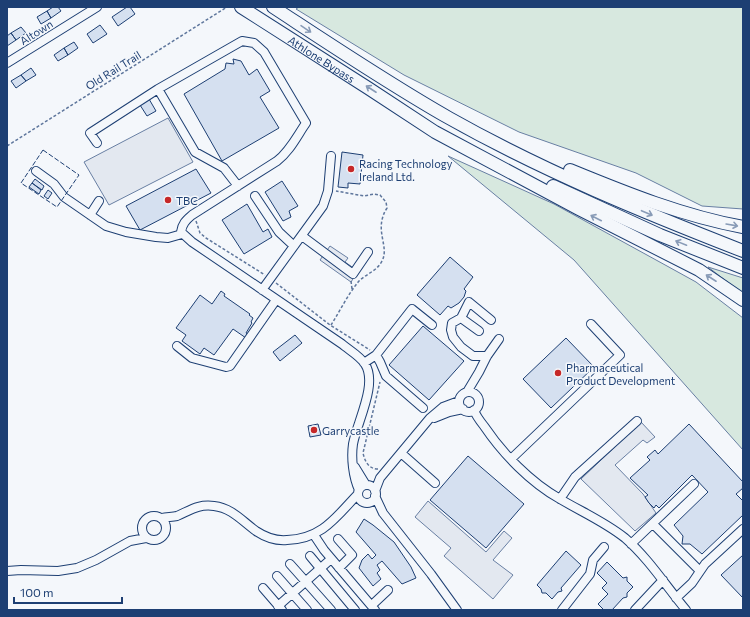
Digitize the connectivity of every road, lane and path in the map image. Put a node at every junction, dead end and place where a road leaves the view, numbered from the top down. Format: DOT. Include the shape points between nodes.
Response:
graph roads {
  1 [pos="97,7"];
  2 [pos="227,7"];
  3 [pos="241,7"];
  4 [pos="273,7"];
  5 [pos="7,63"];
  6 [pos="158,90"];
  7 [pos="411,96"];
  8 [pos="403,110"];
  9 [pos="97,143"];
  10 [pos="7,146"];
  11 [pos="331,156"];
  12 [pos="36,170"];
  13 [pos="238,186"];
  14 [pos="255,196"];
  15 [pos="99,201"];
  16 [pos="195,213"];
  17 [pos="90,215"];
  18 [pos="743,227"];
  19 [pos="182,234"];
  20 [pos="302,236"];
  21 [pos="294,246"];
  22 [pos="743,251"];
  23 [pos="368,252"];
  24 [pos="743,268"];
  25 [pos="270,279"];
  26 [pos="262,290"];
  27 [pos="276,300"];
  28 [pos="743,300"];
  29 [pos="461,318"];
  30 [pos="491,320"];
  31 [pos="591,324"];
  32 [pos="432,325"];
  33 [pos="479,331"];
  34 [pos="500,339"];
  35 [pos="177,346"];
  36 [pos="376,356"];
  37 [pos="488,356"];
  38 [pos="364,363"];
  39 [pos="480,372"];
  40 [pos="380,379"];
  41 [pos="467,392"];
  42 [pos="476,395"];
  43 [pos="459,401"];
  44 [pos="423,408"];
  45 [pos="462,409"];
  46 [pos="474,410"];
  47 [pos="637,421"];
  48 [pos="427,422"];
  49 [pos="401,453"];
  50 [pos="511,459"];
  51 [pos="380,473"];
  52 [pos="435,483"];
  53 [pos="694,484"];
  54 [pos="363,488"];
  55 [pos="375,493"];
  56 [pos="560,499"];
  57 [pos="365,502"];
  58 [pos="344,511"];
  59 [pos="383,513"];
  60 [pos="176,516"];
  61 [pos="162,518"];
  62 [pos="653,524"];
  63 [pos="167,528"];
  64 [pos="142,529"];
  65 [pos="743,529"];
  66 [pos="314,535"];
  67 [pos="146,538"];
  68 [pos="338,539"];
  69 [pos="130,542"];
  70 [pos="631,544"];
  71 [pos="604,547"];
  72 [pos="310,556"];
  73 [pos="332,559"];
  74 [pos="290,564"];
  75 [pos="339,568"];
  76 [pos="320,569"];
  77 [pos="700,571"];
  78 [pos="7,572"];
  79 [pos="277,576"];
  80 [pos="663,580"];
  81 [pos="305,582"];
  82 [pos="263,588"];
  83 [pos="388,590"];
  84 [pos="292,594"];
  85 [pos="676,598"];
  86 [pos="280,608"];
  87 [pos="373,608"];
  88 [pos="307,610"];
  89 [pos="331,610"];
  90 [pos="355,610"];
  91 [pos="457,610"];
  92 [pos="562,610"];
  93 [pos="635,610"];
  94 [pos="686,610"];
  1 -- 5 [label="street, Altown"];
  2 -- 10 [label="path, Old Rail Trail"];
  8 -- 3 [label="highway, Athlone Bypass, one-way"];
  4 -- 7 [label="highway, Athlone Bypass, one-way"];
  6 -- 9 [label="street" via="90,133"];
  6 -- 13 [label="street" via="194,152 224,168"];
  6 -- 13 [label="street" via="242,41 254,43 264,52 306,123 281,158"];
  7 -- 18 [label="highway, one-way" via="548,161 612,188 667,207"];
  7 -- 22 [label="highway, one-way" via="494,142 598,192"];
  24 -- 8 [label="highway, one-way" via="584,201"];
  28 -- 8 [label="highway, one-way" via="699,270 466,150"];
  11 -- 20 [label="street" via="326,200"];
  12 -- 17 [label="street" via="54,184 64,197"];
  13 -- 16 [label="street"];
  14 -- 21 [label="street" via="279,232"];
  15 -- 17 [label="street"];
  16 -- 19 [label="street" via="185,221"];
  16 -- 25 [label="path" via="200,233"];
  17 -- 19 [label="street" via="106,226 126,232 168,238"];
  19 -- 26 [label="street"];
  20 -- 21 [label="street"];
  20 -- 23 [label="street" via="353,274"];
  21 -- 25 [label="street"];
  25 -- 26 [label="street"];
  25 -- 36 [label="path"];
  26 -- 27 [label="street"];
  27 -- 35 [label="street" via="230,366 192,358"];
  27 -- 38 [label="street" via="350,350"];
  29 -- 30 [label="street" via="469,302"];
  29 -- 33 [label="street"];
  29 -- 37 [label="street" via="452,324 453,337 473,356"];
  31 -- 50 [label="street" via="620,355"];
  32 -- 36 [label="street" via="412,309"];
  34 -- 37 [label="street"];
  36 -- 38 [label="street"];
  36 -- 44 [label="street" via="386,376"];
  37 -- 39 [label="street"];
  38 -- 54 [label="street" via="370,386 353,445 354,466"];
  39 -- 41 [label="street"];
  39 -- 42 [label="street"];
  40 -- 51 [label="path" via="363,453 369,466"];
  41 -- 42 [label="street"];
  41 -- 43 [label="street"];
  42 -- 46 [label="street" via="479,401"];
  43 -- 45 [label="street"];
  43 -- 48 [label="street" via="437,411"];
  45 -- 46 [label="street" via="468,412"];
  45 -- 48 [label="street"];
  46 -- 50 [label="street" via="494,440"];
  47 -- 56 [label="street" via="575,477"];
  48 -- 49 [label="street"];
  49 -- 51 [label="street"];
  49 -- 52 [label="street"];
  50 -- 56 [label="street"];
  51 -- 54 [label="street"];
  51 -- 55 [label="street"];
  53 -- 62 [label="street"];
  54 -- 55 [label="street" via="372,487"];
  54 -- 57 [label="street" via="359,498"];
  54 -- 58 [label="street"];
  55 -- 57 [label="street" via="373,500"];
  55 -- 59 [label="street"];
  56 -- 70 [label="street" via="598,519"];
  57 -- 58 [label="street"];
  57 -- 59 [label="street"];
  58 -- 66 [label="street"];
  59 -- 91 [label="street"];
  60 -- 61 [label="street"];
  60 -- 63 [label="street"];
  60 -- 66 [label="street" via="199,506 214,506 234,513 256,531 272,539 294,540"];
  61 -- 63 [label="street"];
  61 -- 64 [label="street" via="149,517"];
  62 -- 70 [label="street"];
  62 -- 77 [label="street"];
  63 -- 67 [label="street" via="160,540"];
  64 -- 67 [label="street"];
  64 -- 69 [label="street"];
  65 -- 77 [label="street"];
  66 -- 73 [label="street"];
  67 -- 69 [label="street"];
  68 -- 75 [label="street" via="352,555"];
  69 -- 78 [label="street" via="77,568"];
  70 -- 80 [label="street"];
  71 -- 92 [label="street" via="593,560 590,574"];
  72 -- 76 [label="street"];
  73 -- 75 [label="street"];
  73 -- 76 [label="street"];
  74 -- 81 [label="street"];
  75 -- 87 [label="street"];
  76 -- 81 [label="street"];
  76 -- 90 [label="street"];
  77 -- 85 [label="street"];
  79 -- 84 [label="street"];
  80 -- 85 [label="street"];
  80 -- 93 [label="street"];
  81 -- 84 [label="street"];
  81 -- 89 [label="street"];
  82 -- 86 [label="street"];
  83 -- 87 [label="street"];
  84 -- 86 [label="street"];
  84 -- 88 [label="street"];
  85 -- 94 [label="street"];
}
